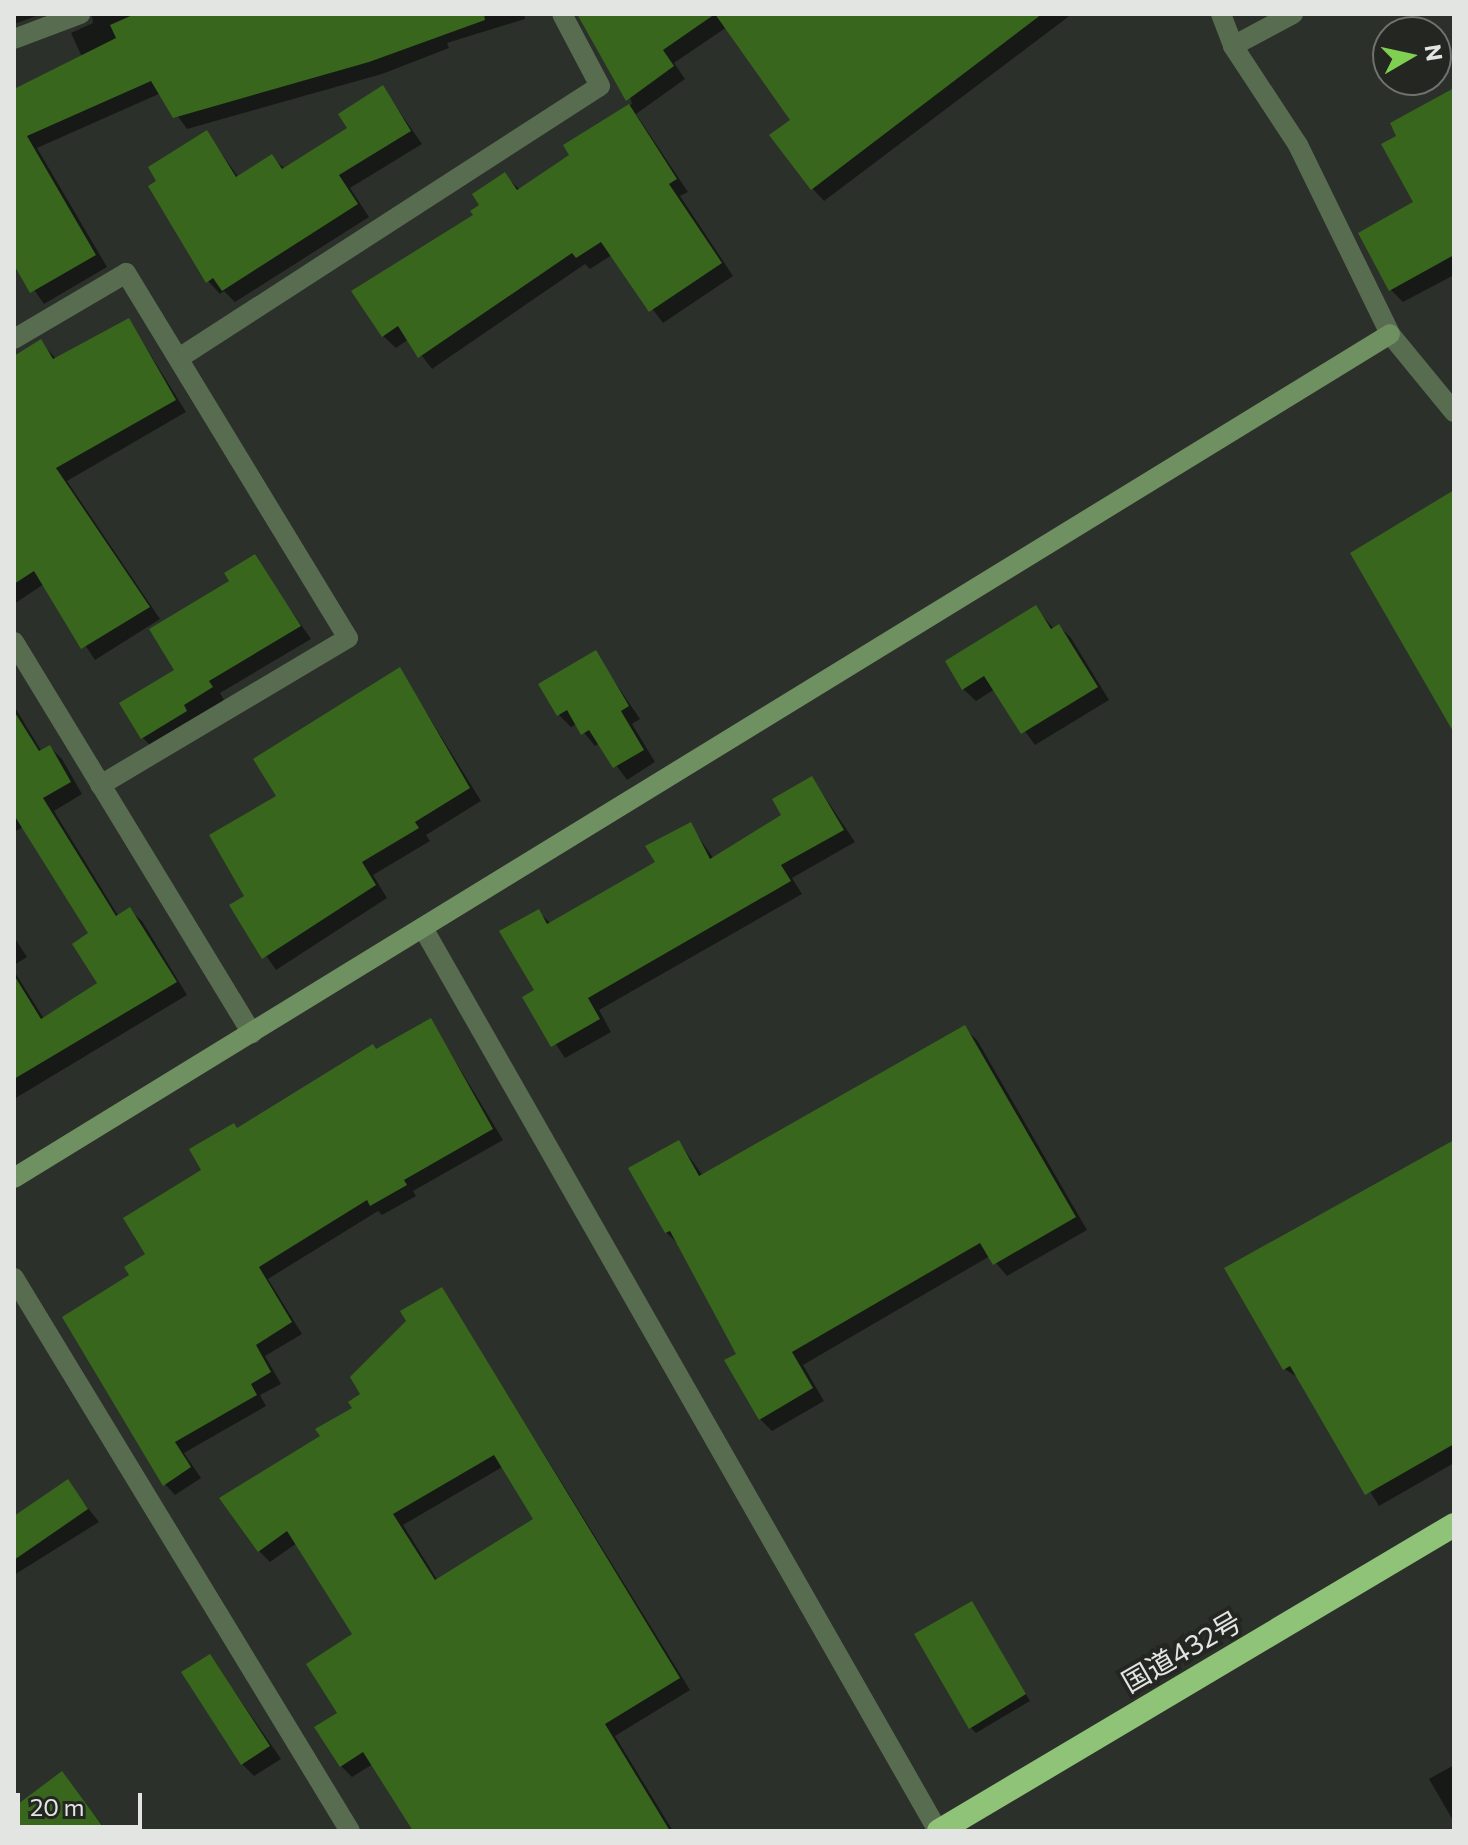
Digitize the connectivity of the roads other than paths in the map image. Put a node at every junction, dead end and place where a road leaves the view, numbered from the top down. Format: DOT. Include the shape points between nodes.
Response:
graph roads {
  1 [pos="80,14"];
  2 [pos="562,14"];
  3 [pos="1221,14"];
  4 [pos="1293,14"];
  5 [pos="14,39"];
  6 [pos="1233,46"];
  7 [pos="1390,334"];
  8 [pos="14,339"];
  9 [pos="179,358"];
  10 [pos="1454,412"];
  11 [pos="14,642"];
  12 [pos="100,785"];
  13 [pos="423,928"];
  14 [pos="252,1033"];
  15 [pos="14,1178"];
  16 [pos="14,1278"];
  17 [pos="1454,1525"];
  18 [pos="350,1831"];
  19 [pos="938,1831"];
  1 -- 5 [label="street"];
  2 -- 9 [label="street" via="600,86"];
  3 -- 6 [label="street"];
  4 -- 6 [label="street"];
  6 -- 7 [label="street" via="1298,145"];
  7 -- 10 [label="street"];
  7 -- 13 [label="street"];
  8 -- 9 [label="street" via="126,273"];
  9 -- 12 [label="street" via="348,638"];
  11 -- 12 [label="street"];
  12 -- 14 [label="street"];
  13 -- 14 [label="street"];
  13 -- 19 [label="street"];
  14 -- 15 [label="street"];
  16 -- 18 [label="street"];
  17 -- 19 [label="highway, 国道432号"];
}
